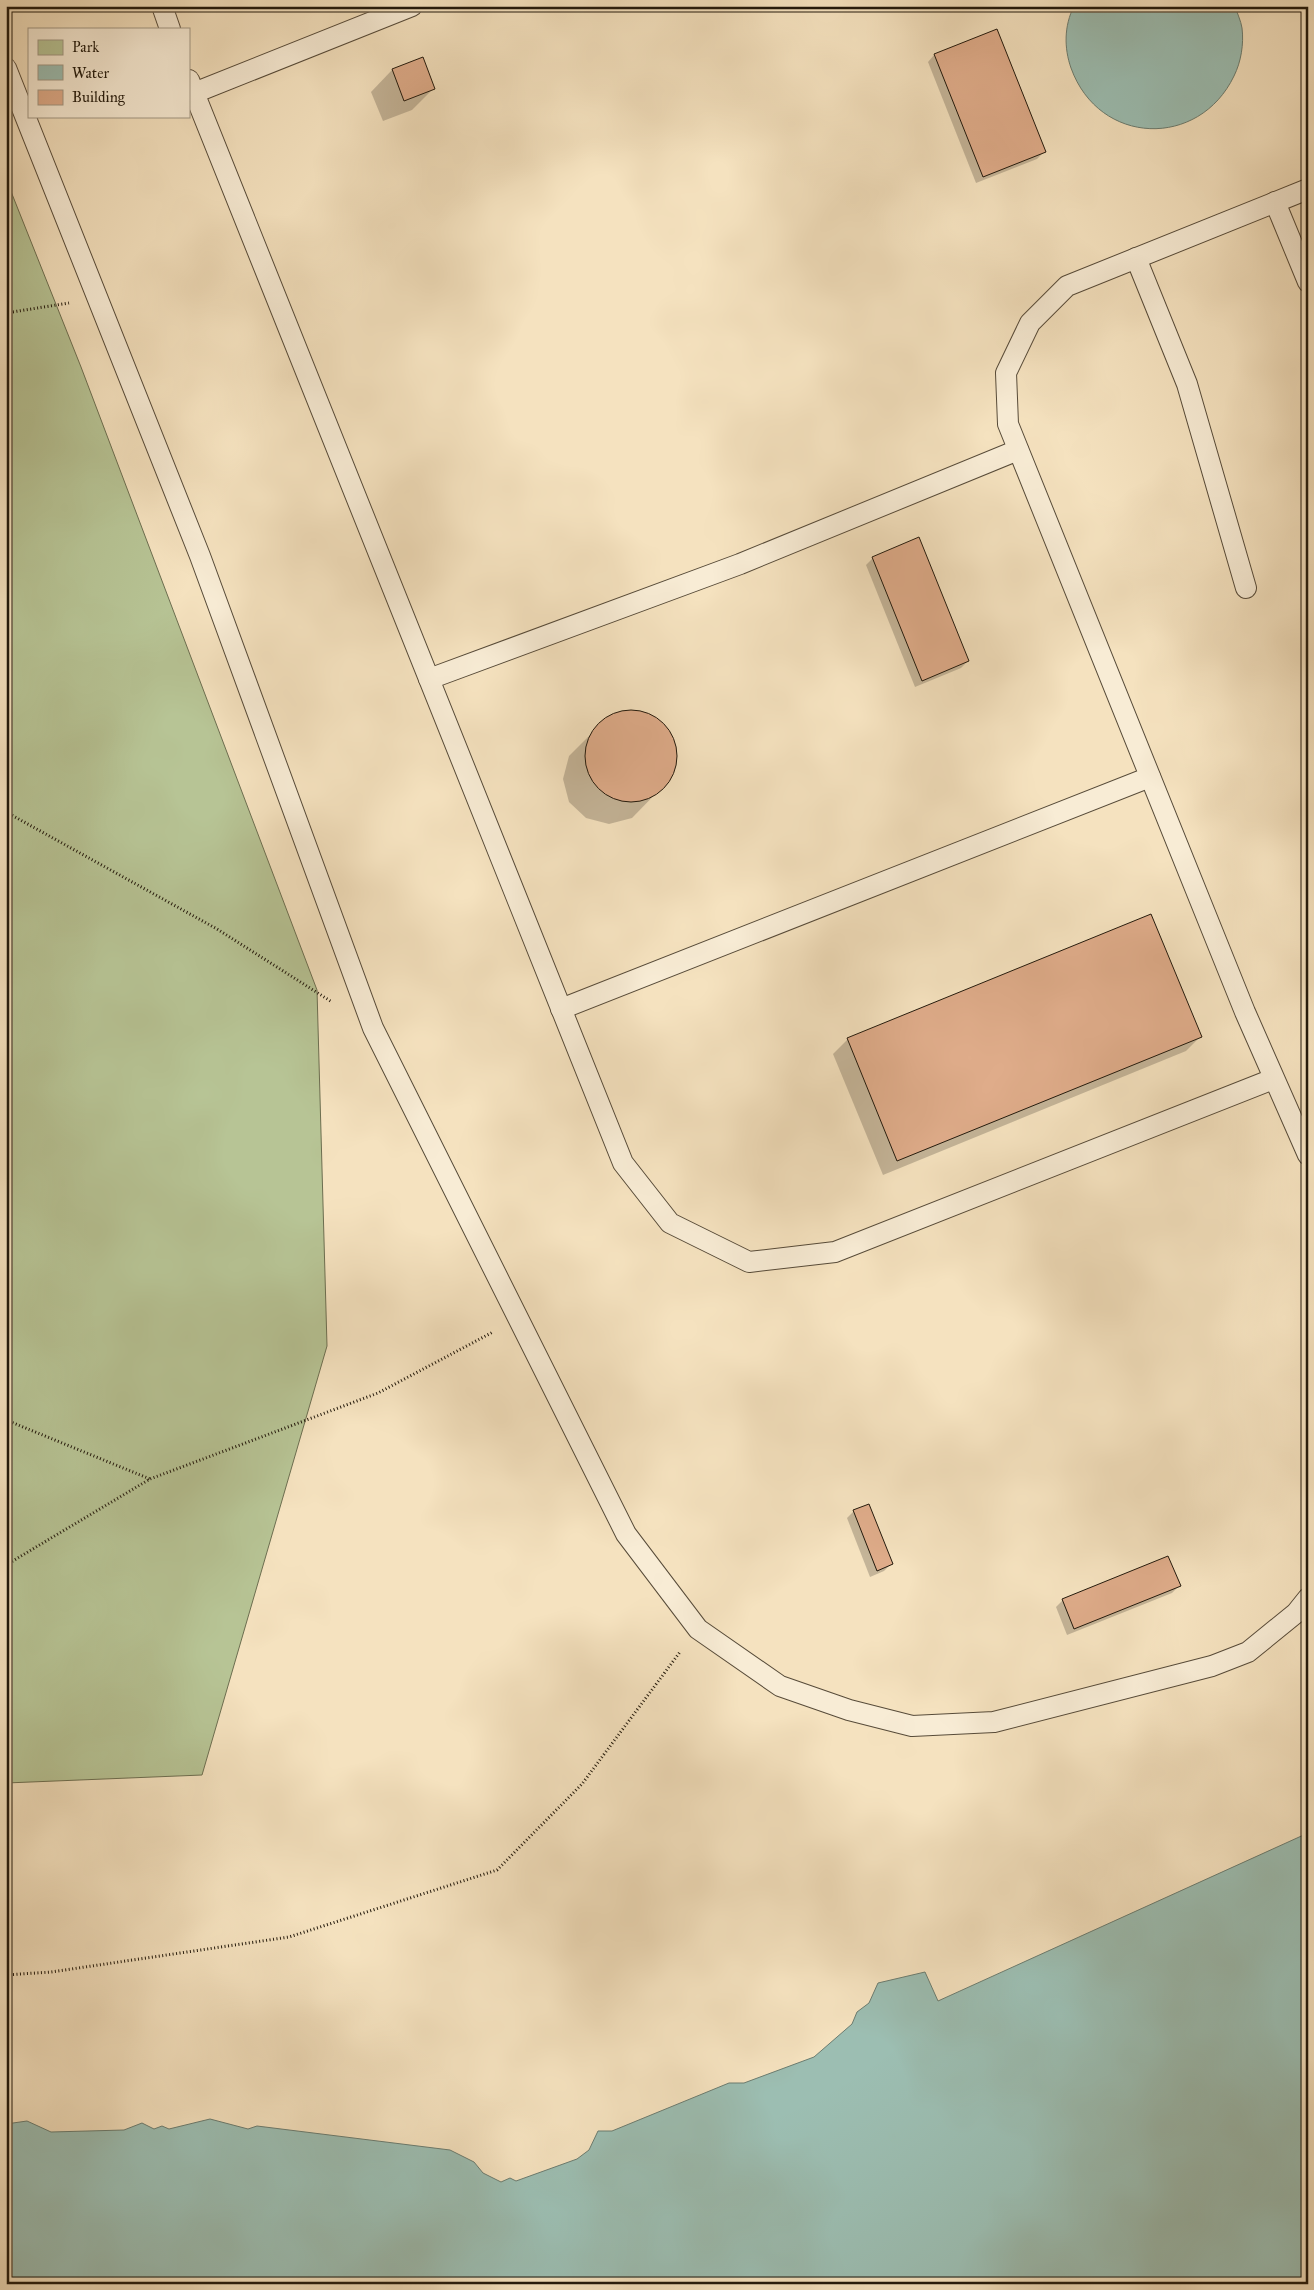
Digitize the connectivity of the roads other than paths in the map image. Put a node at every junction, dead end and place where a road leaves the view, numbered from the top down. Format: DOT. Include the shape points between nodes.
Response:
graph roads {
  1 [pos="162,6"];
  2 [pos="412,6"];
  3 [pos="170,28"];
  4 [pos="6,68"];
  5 [pos="191,87"];
  6 [pos="1308,189"];
  7 [pos="1275,202"];
  8 [pos="1136,258"];
  9 [pos="1308,282"];
  10 [pos="1018,450"];
  11 [pos="1246,588"];
  12 [pos="428,679"];
  13 [pos="1150,777"];
  14 [pos="561,1009"];
  15 [pos="1273,1079"];
  16 [pos="1308,1155"];
  17 [pos="1308,1598"];
  1 -- 3 [label="lane"];
  2 -- 5 [label="lane"];
  4 -- 17 [label="lane" via="200,556 372,1028 626,1534 698,1629 780,1686 849,1710 912,1726 994,1722 1212,1666 1248,1652 1296,1613"];
  5 -- 12 [label="lane"];
  6 -- 7 [label="lane"];
  7 -- 8 [label="lane"];
  7 -- 9 [label="lane"];
  8 -- 10 [label="lane" via="1067,286 1030,323 1006,374 1008,424"];
  8 -- 11 [label="lane" via="1188,384"];
  10 -- 12 [label="lane" via="740,564"];
  10 -- 13 [label="lane"];
  12 -- 14 [label="lane"];
  13 -- 14 [label="lane"];
  13 -- 15 [label="lane"];
  14 -- 15 [label="lane" via="623,1163 670,1223 749,1262 835,1252"];
  15 -- 16 [label="lane"];
}
